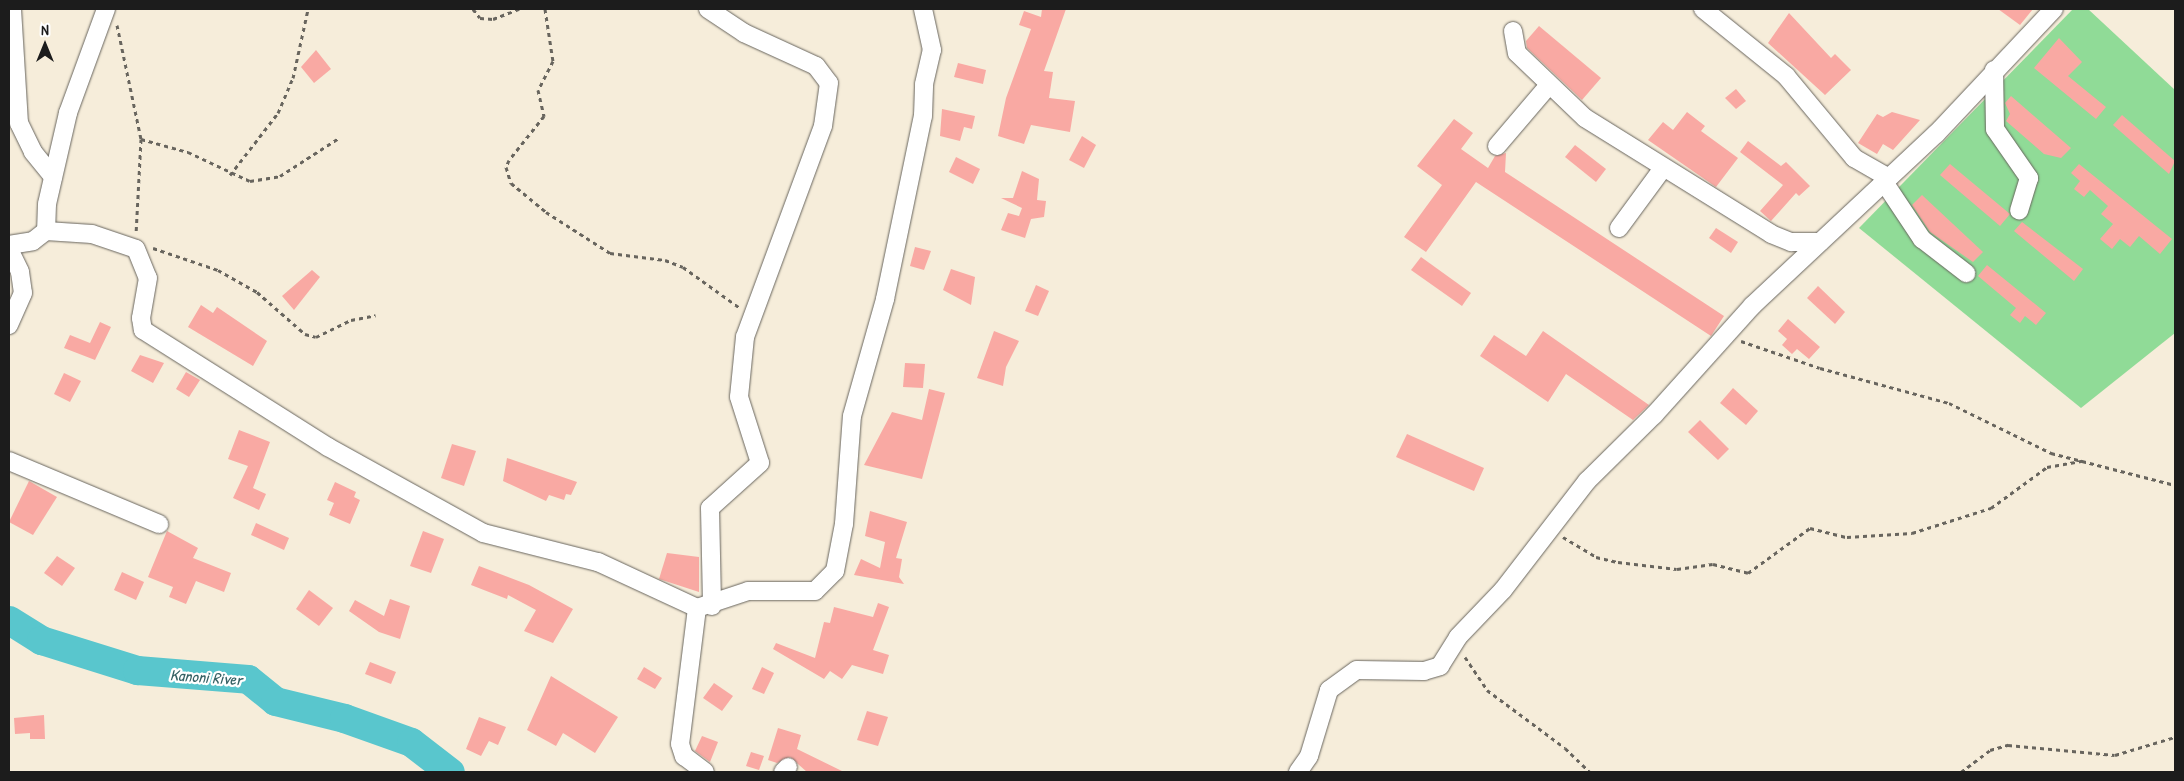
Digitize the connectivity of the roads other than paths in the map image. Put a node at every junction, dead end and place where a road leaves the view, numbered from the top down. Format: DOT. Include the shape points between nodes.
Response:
graph roads {
  1 [pos="12,9"];
  2 [pos="708,9"];
  3 [pos="923,9"];
  4 [pos="1703,9"];
  5 [pos="2054,9"];
  6 [pos="110,12"];
  7 [pos="1513,32"];
  8 [pos="1994,70"];
  9 [pos="1549,85"];
  10 [pos="1497,146"];
  11 [pos="1663,168"];
  12 [pos="53,177"];
  13 [pos="1886,180"];
  14 [pos="2019,210"];
  15 [pos="1619,228"];
  16 [pos="46,231"];
  17 [pos="1820,242"];
  18 [pos="9,244"];
  19 [pos="9,249"];
  20 [pos="1966,273"];
  21 [pos="9,325"];
  22 [pos="9,461"];
  23 [pos="159,524"];
  24 [pos="704,607"];
  25 [pos="704,772"];
  26 [pos="1298,772"];
  1 -- 12 [label="street" via="19,123 33,152"];
  2 -- 24 [label="street" via="744,33 816,66 829,82 823,126 741,359 740,397 760,463 710,508"];
  3 -- 24 [label="street" via="932,50 924,84 923,116 885,299 852,416 844,524 835,571 814,591 748,591"];
  4 -- 13 [label="street" via="1786,76 1854,158"];
  5 -- 8 [label="street"];
  6 -- 12 [label="street" via="79,73"];
  7 -- 9 [label="street" via="1517,53"];
  8 -- 13 [label="street"];
  8 -- 14 [label="street" via="1995,129 2029,178"];
  9 -- 10 [label="street"];
  9 -- 11 [label="street" via="1585,118"];
  11 -- 15 [label="street"];
  11 -- 17 [label="street" via="1771,234 1791,242"];
  12 -- 16 [label="street"];
  13 -- 17 [label="street"];
  13 -- 20 [label="street" via="1922,239"];
  16 -- 18 [label="street" via="33,241"];
  16 -- 24 [label="street" via="92,234 136,246 148,278 140,318 143,330 252,403 458,522 484,533 598,562"];
  17 -- 26 [label="street" via="1724,335 1654,415 1587,481 1479,618 1458,637 1445,660 1434,669 1357,670 1339,680 1326,698 1309,756"];
  19 -- 21 [label="street" via="20,272 23,293"];
  22 -- 23 [label="street"];
  24 -- 25 [label="street" via="680,744 684,756"];
}
